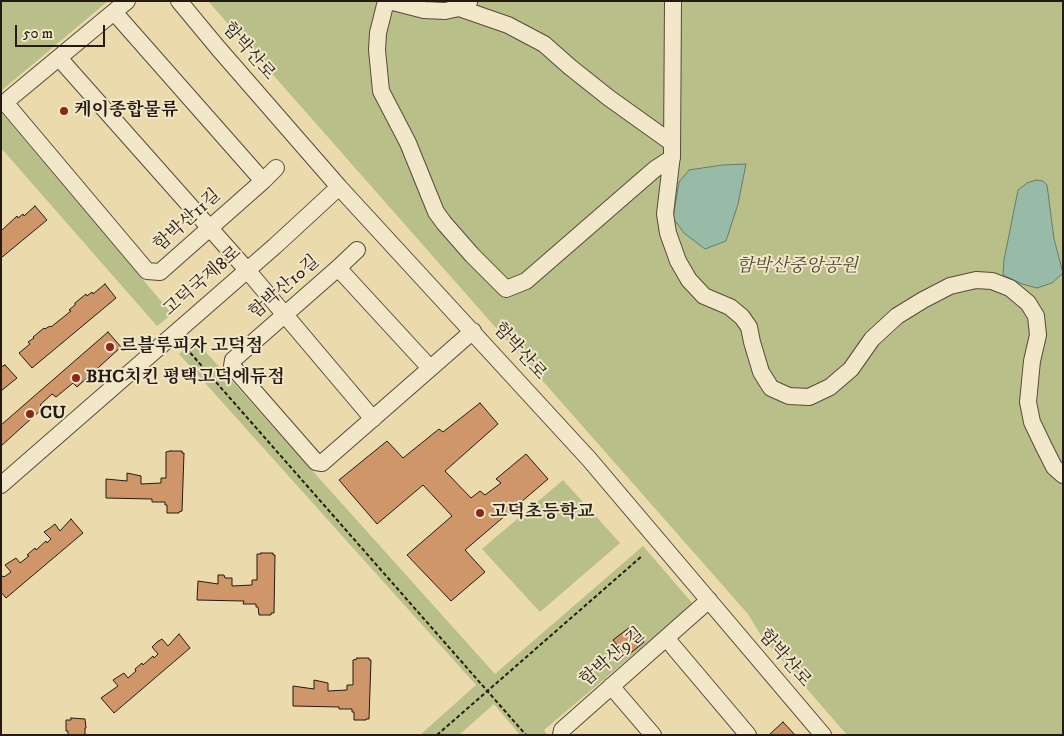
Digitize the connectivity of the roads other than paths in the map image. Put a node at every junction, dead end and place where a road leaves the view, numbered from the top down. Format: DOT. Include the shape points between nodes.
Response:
graph roads {
  1 [pos="127,1"];
  2 [pos="179,1"];
  3 [pos="387,1"];
  4 [pos="673,1"];
  5 [pos="465,5"];
  6 [pos="114,12"];
  7 [pos="59,58"];
  8 [pos="672,150"];
  9 [pos="276,168"];
  10 [pos="263,181"];
  11 [pos="339,187"];
  12 [pos="209,228"];
  13 [pos="357,250"];
  14 [pos="338,268"];
  15 [pos="247,270"];
  16 [pos="285,314"];
  17 [pos="473,331"];
  18 [pos="430,368"];
  19 [pos="373,419"];
  20 [pos="1063,475"];
  21 [pos="1,485"];
  22 [pos="709,600"];
  23 [pos="666,638"];
  24 [pos="611,686"];
  25 [pos="561,735"];
  26 [pos="653,735"];
  27 [pos="748,735"];
  28 [pos="823,735"];
  1 -- 6 [label="street, 함박산11길"];
  2 -- 11 [label="street, 함박산로"];
  3 -- 5 [label="street" via="424,10 444,11"];
  3 -- 8 [label="street" via="377,50 381,91 386,104 408,143 436,212 506,289 526,281 655,169"];
  4 -- 8 [label="street"];
  5 -- 8 [label="street" via="544,44"];
  6 -- 7 [label="street, 함박산11길"];
  6 -- 10 [label="street"];
  7 -- 12 [label="street"];
  7 -- 12 [label="street, 함박산11길" via="9,99 8,106 146,271 160,272"];
  8 -- 20 [label="street" via="665,214 678,261 704,296 730,307 742,317 749,327 761,372 771,388 789,396 809,397 830,387 851,369 872,339 897,316 950,286 976,280 992,281 1010,288 1028,303 1036,316 1038,335 1028,402 1042,445 1054,467"];
  9 -- 10 [label="street, 함박산11길"];
  10 -- 12 [label="street, 함박산11길"];
  11 -- 15 [label="street, 고덕국제8로"];
  11 -- 17 [label="street, 함박산로"];
  12 -- 15 [label="street"];
  13 -- 14 [label="street"];
  14 -- 16 [label="street, 함박산10길"];
  14 -- 18 [label="street, 함박산10길"];
  15 -- 16 [label="street"];
  15 -- 21 [label="street, 고덕국제8로"];
  16 -- 19 [label="street"];
  16 -- 19 [label="street, 함박산10길" via="233,360 232,366 316,462 322,463"];
  17 -- 18 [label="street, 함박산10길"];
  17 -- 22 [label="street, 함박산로" via="589,458"];
  18 -- 19 [label="street, 함박산10길"];
  22 -- 23 [label="street"];
  22 -- 28 [label="street, 함박산로"];
  23 -- 24 [label="street, 함박산9길"];
  23 -- 27 [label="street, 함박산9길"];
  24 -- 25 [label="street, 함박산9길" via="562,730"];
  24 -- 26 [label="street"];
}
